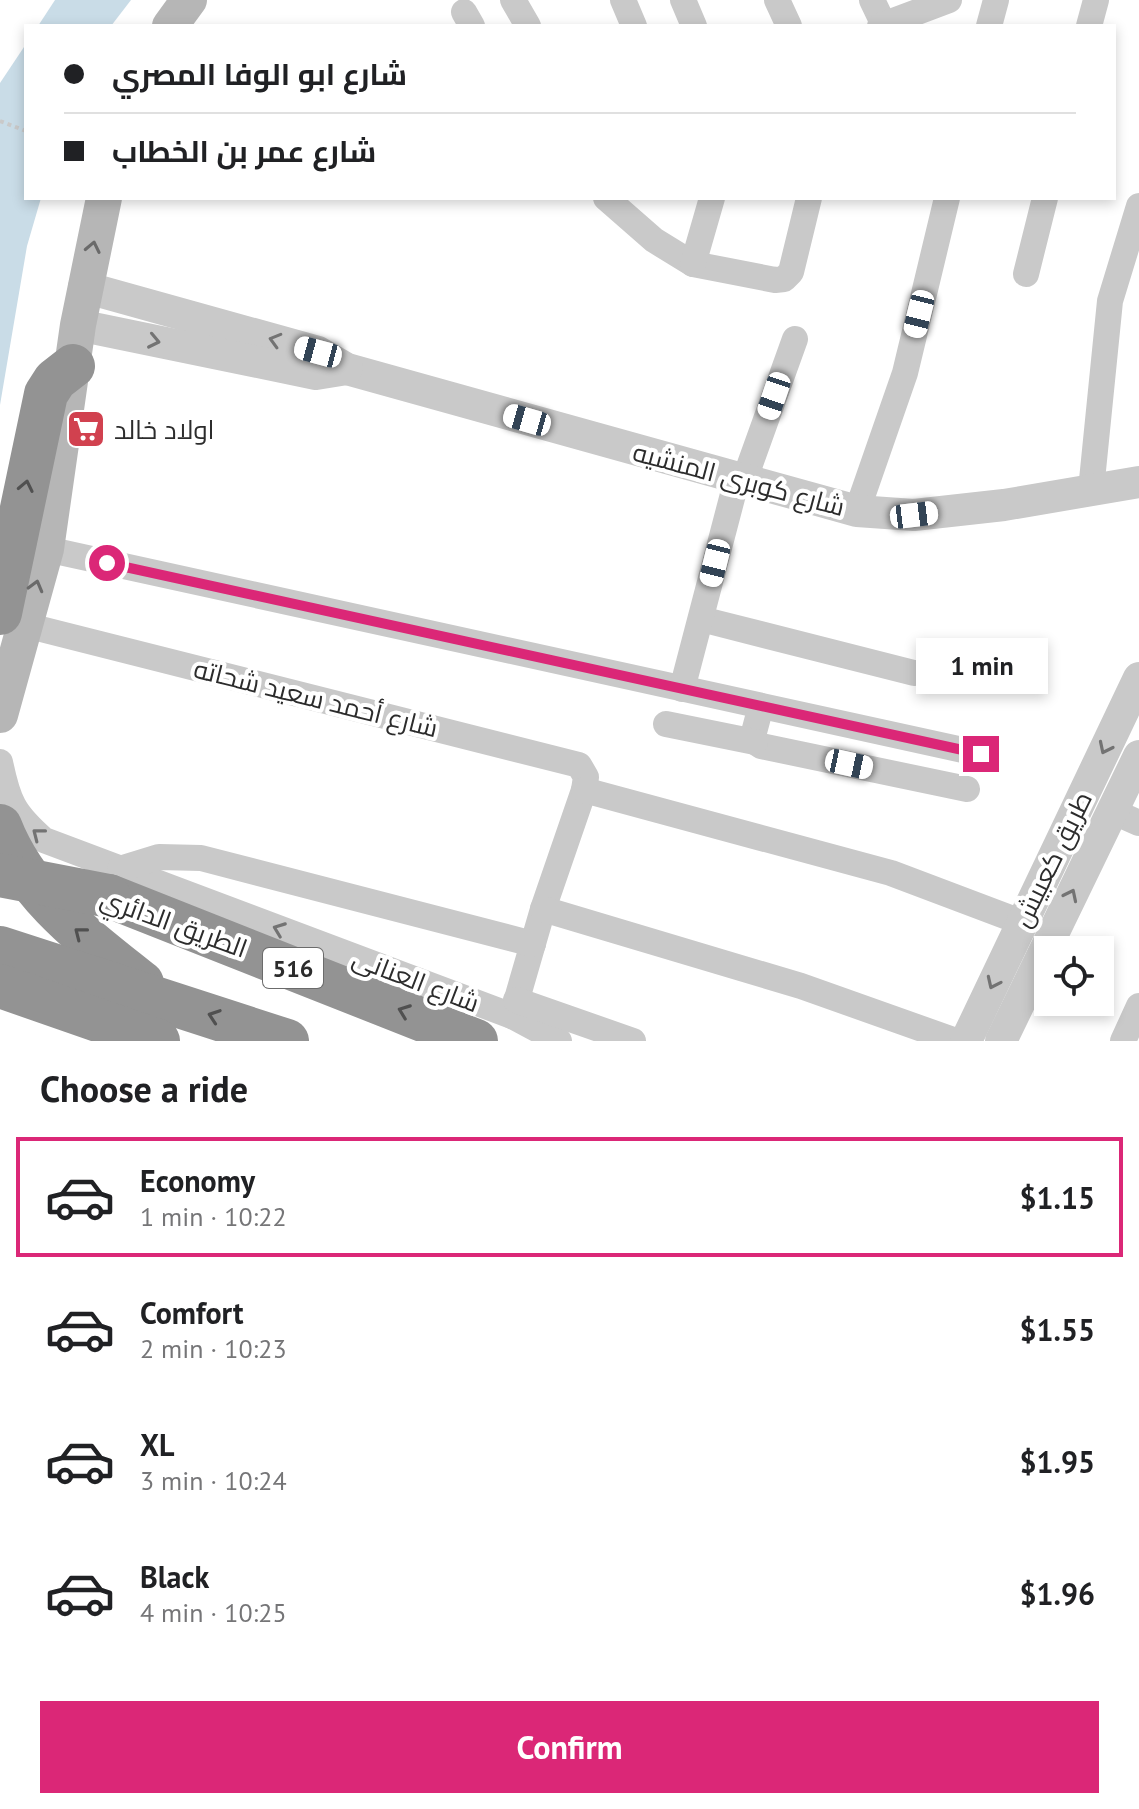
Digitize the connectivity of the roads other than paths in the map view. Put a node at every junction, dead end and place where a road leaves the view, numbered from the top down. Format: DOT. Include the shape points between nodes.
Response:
graph roads {
  1 [pos="189,0"];
  2 [pos="513,0"];
  3 [pos="623,0"];
  4 [pos="683,0"];
  5 [pos="777,0"];
  6 [pos="872,0"];
  7 [pos="949,0"];
  8 [pos="996,0"];
  9 [pos="1096,0"];
  10 [pos="171,24"];
  11 [pos="527,24"];
  12 [pos="633,24"];
  13 [pos="693,24"];
  14 [pos="788,24"];
  15 [pos="882,24"];
  16 [pos="885,24"];
  17 [pos="990,24"];
  18 [pos="1090,24"];
  19 [pos="104,200"];
  20 [pos="711,200"];
  21 [pos="809,200"];
  22 [pos="947,200"];
  23 [pos="1044,200"];
  24 [pos="1139,206"];
  25 [pos="630,207"];
  26 [pos="693,264"];
  27 [pos="1026,274"];
  28 [pos="84,287"];
  29 [pos="795,339"];
  30 [pos="76,346"];
  31 [pos="347,369"];
  32 [pos="740,480"];
  33 [pos="1139,482"];
  34 [pos="1091,490"];
  35 [pos="857,511"];
  36 [pos="28,556"];
  37 [pos="13,619"];
  38 [pos="701,619"];
  39 [pos="914,673"];
  40 [pos="1139,678"];
  41 [pos="682,689"];
  42 [pos="761,706"];
  43 [pos="0,715"];
  44 [pos="666,724"];
  45 [pos="755,742"];
  46 [pos="981,754"];
  47 [pos="1139,756"];
  48 [pos="0,762"];
  49 [pos="967,789"];
  50 [pos="584,790"];
  51 [pos="1125,817"];
  52 [pos="0,826"];
  53 [pos="120,869"];
  54 [pos="0,875"];
  55 [pos="543,909"];
  56 [pos="1021,922"];
  57 [pos="533,944"];
  58 [pos="0,948"];
  59 [pos="0,986"];
  60 [pos="1139,1006"];
  61 [pos="514,1008"];
  62 [pos="0,1020"];
  63 [pos="160,1020"];
  64 [pos="125,1041"];
  65 [pos="287,1041"];
  66 [pos="476,1041"];
  67 [pos="559,1041"];
  68 [pos="633,1041"];
  69 [pos="956,1041"];
  70 [pos="966,1041"];
  71 [pos="1001,1041"];
  72 [pos="1123,1041"];
  1 -- 10 [label="main road"];
  2 -- 11 [label="street"];
  3 -- 12 [label="street"];
  4 -- 13 [label="street"];
  5 -- 14 [label="street"];
  6 -- 15 [label="street"];
  7 -- 16 [label="street"];
  8 -- 17 [label="street"];
  9 -- 18 [label="street"];
  28 -- 19 [label="main road, one-way"];
  20 -- 26 [label="street"];
  21 -- 26 [label="street" via="791,272 784,279"];
  22 -- 35 [label="street" via="905,373"];
  23 -- 27 [label="street"];
  24 -- 34 [label="street" via="1110,301"];
  25 -- 26 [label="street" via="654,240"];
  28 -- 30 [label="main road"];
  31 -- 28 [label="street, شارع كوبرى المنشيه, one-way" via="318,352"];
  29 -- 32 [label="street"];
  30 -- 31 [label="street, شارع كوبرى المنشيه, one-way" via="316,374"];
  36 -- 30 [label="highway, one-way" via="46,394"];
  31 -- 32 [label="street, شارع كوبرى المنشيه"];
  32 -- 35 [label="street, شارع كوبرى المنشيه"];
  32 -- 38 [label="street"];
  33 -- 34 [label="street, شارع كوبرى المنشيه"];
  34 -- 35 [label="street, شارع كوبرى المنشيه" via="914,515"];
  37 -- 36 [label="highway, one-way"];
  36 -- 41 [label="street"];
  37 -- 43 [label="main road"];
  37 -- 50 [label="street, شارع أحمد سعيد شحاته" via="565,760 579,765 586,777"];
  38 -- 39 [label="street"];
  38 -- 41 [label="street"];
  40 -- 56 [label="street, طريق كعبيش, one-way"];
  41 -- 42 [label="street"];
  42 -- 45 [label="street"];
  42 -- 46 [label="street"];
  44 -- 45 [label="street"];
  45 -- 49 [label="street"];
  47 -- 51 [label="street, طريق كعبيش"];
  53 -- 48 [label="street, شارع العنانى, one-way" via="44,840 22,821 6,795"];
  50 -- 55 [label="street"];
  50 -- 56 [label="street" via="891,873"];
  71 -- 51 [label="street, طريق كعبيش, one-way"];
  63 -- 52 [label="highway, one-way" via="33,886"];
  53 -- 57 [label="street" via="159,857 201,858"];
  61 -- 53 [label="street, شارع العنانى, one-way"];
  66 -- 54 [label="highway, الطريق الدائري / 516, one-way, bridge" via="109,896"];
  55 -- 57 [label="street"];
  55 -- 69 [label="street" via="801,986"];
  56 -- 70 [label="street, طريق كعبيش, one-way"];
  57 -- 61 [label="street"];
  58 -- 63 [label="highway"];
  59 -- 63 [label="highway"];
  60 -- 72 [label="street"];
  61 -- 67 [label="street, شارع العنانى"];
  61 -- 68 [label="street"];
  62 -- 64 [label="highway"];
  65 -- 63 [label="highway, one-way"];
}
